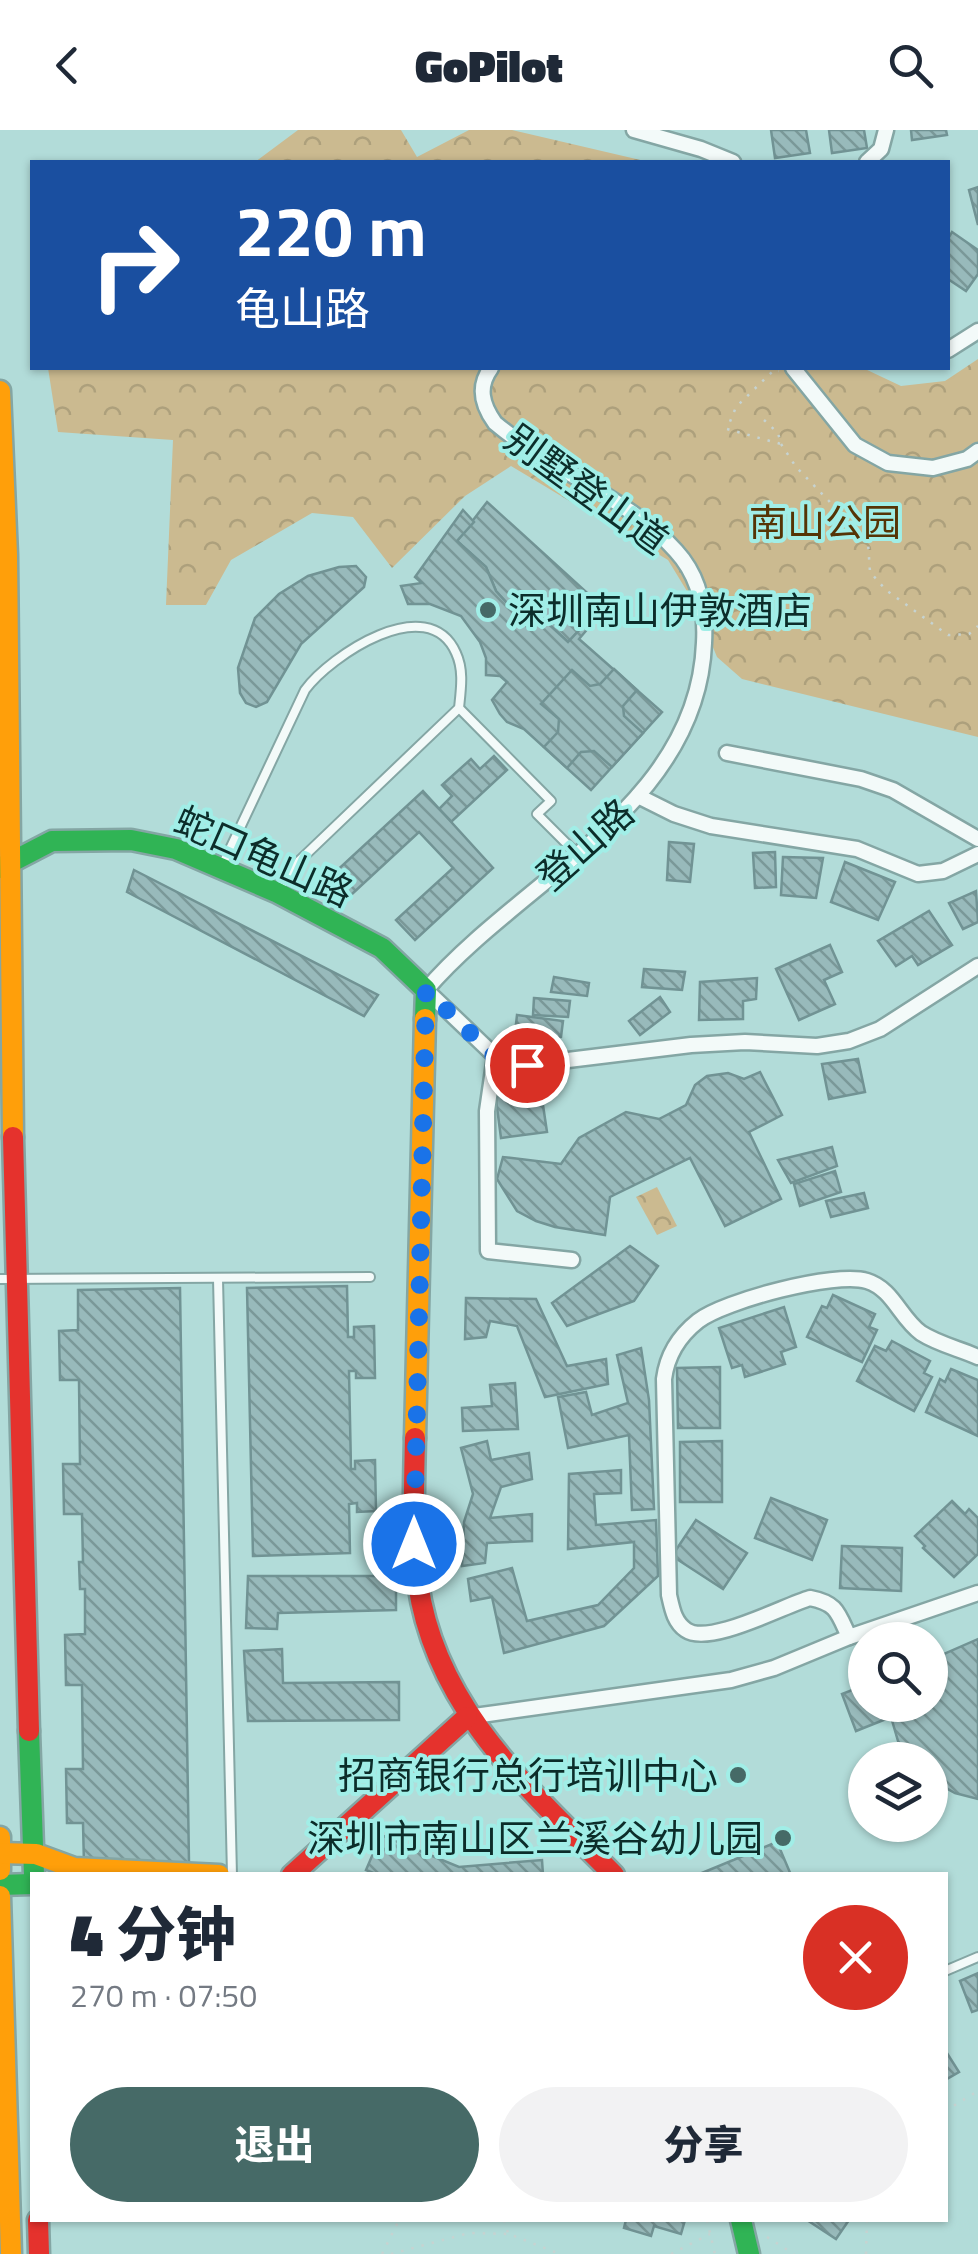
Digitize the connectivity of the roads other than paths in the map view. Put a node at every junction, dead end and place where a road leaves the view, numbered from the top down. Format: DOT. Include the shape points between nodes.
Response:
graph roads {
  1 [pos="634,130"];
  2 [pos="886,130"];
  3 [pos="728,160"];
  4 [pos="870,160"];
  5 [pos="978,331"];
  6 [pos="950,349"];
  7 [pos="490,370"];
  8 [pos="796,372"];
  9 [pos="0,391"];
  10 [pos="978,451"];
  11 [pos="3,505"];
  12 [pos="703,670"];
  13 [pos="459,708"];
  14 [pos="727,754"];
  15 [pos="638,796"];
  16 [pos="978,839"];
  17 [pos="576,854"];
  18 [pos="978,854"];
  19 [pos="6,864"];
  20 [pos="221,869"];
  21 [pos="276,892"];
  22 [pos="978,966"];
  23 [pos="426,990"];
  24 [pos="494,1056"];
  25 [pos="572,1260"];
  26 [pos="370,1276"];
  27 [pos="218,1279"];
  28 [pos="7,1280"];
  29 [pos="978,1356"];
  30 [pos="978,1593"];
  31 [pos="891,1622"];
  32 [pos="848,1634"];
  33 [pos="848,1636"];
  34 [pos="467,1717"];
  35 [pos="0,1837"];
  36 [pos="0,1852"];
  37 [pos="35,1865"];
  38 [pos="0,1870"];
  39 [pos="69,1872"];
  40 [pos="232,1872"];
  41 [pos="295,1872"];
  42 [pos="611,1872"];
  43 [pos="30,1884"];
  44 [pos="0,1885"];
  45 [pos="0,1896"];
  46 [pos="978,1957"];
  47 [pos="948,1970"];
  48 [pos="38,2222"];
  49 [pos="742,2223"];
  50 [pos="11,2254"];
  51 [pos="39,2254"];
  52 [pos="749,2254"];
  1 -- 3 [label="street"];
  2 -- 4 [label="street"];
  5 -- 6 [label="street"];
  7 -- 12 [label="street, 别墅登山道" via="482,390 495,423 652,529 692,571 705,630"];
  8 -- 10 [label="street" via="854,445 888,463 933,468"];
  9 -- 11 [label="street"];
  11 -- 19 [label="street"];
  12 -- 15 [label="street, 登山路" via="683,732"];
  13 -- 17 [label="lane" via="551,801 538,814"];
  13 -- 20 [label="lane" via="456,653 424,627 399,627 336,658 304,690"];
  13 -- 21 [label="lane" via="299,861"];
  14 -- 16 [label="street" via="877,784"];
  15 -- 17 [label="street, 登山路"];
  15 -- 18 [label="street" via="711,826 858,849 918,874 944,871"];
  17 -- 23 [label="street, 登山路"];
  19 -- 20 [label="street, 蛇口龟山路" via="52,841 131,840 176,848"];
  19 -- 28 [label="street"];
  20 -- 21 [label="street, 蛇口龟山路"];
  21 -- 23 [label="street, 蛇口龟山路" via="382,948"];
  22 -- 24 [label="street" via="848,1042 691,1045 527,1065"];
  23 -- 24 [label="street"];
  23 -- 34 [label="street" via="414,1564 427,1633"];
  24 -- 25 [label="street" via="487,1111 488,1252"];
  26 -- 27 [label="lane"];
  27 -- 28 [label="lane"];
  27 -- 40 [label="lane"];
  28 -- 37 [label="street"];
  29 -- 32 [label="street" via="920,1332 878,1286 848,1279 720,1307 686,1332 670,1354 664,1379 674,1616 698,1636 810,1598 837,1610"];
  30 -- 31 [label="street"];
  33 -- 34 [label="street" via="730,1680"];
  34 -- 41 [label="street"];
  34 -- 42 [label="street"];
  35 -- 36 [label="street"];
  36 -- 37 [label="street"];
  36 -- 38 [label="street"];
  37 -- 39 [label="street"];
  43 -- 44 [label="street"];
  45 -- 50 [label="street"];
  46 -- 47 [label="lane"];
  48 -- 51 [label="street"];
  49 -- 52 [label="street"];
}
